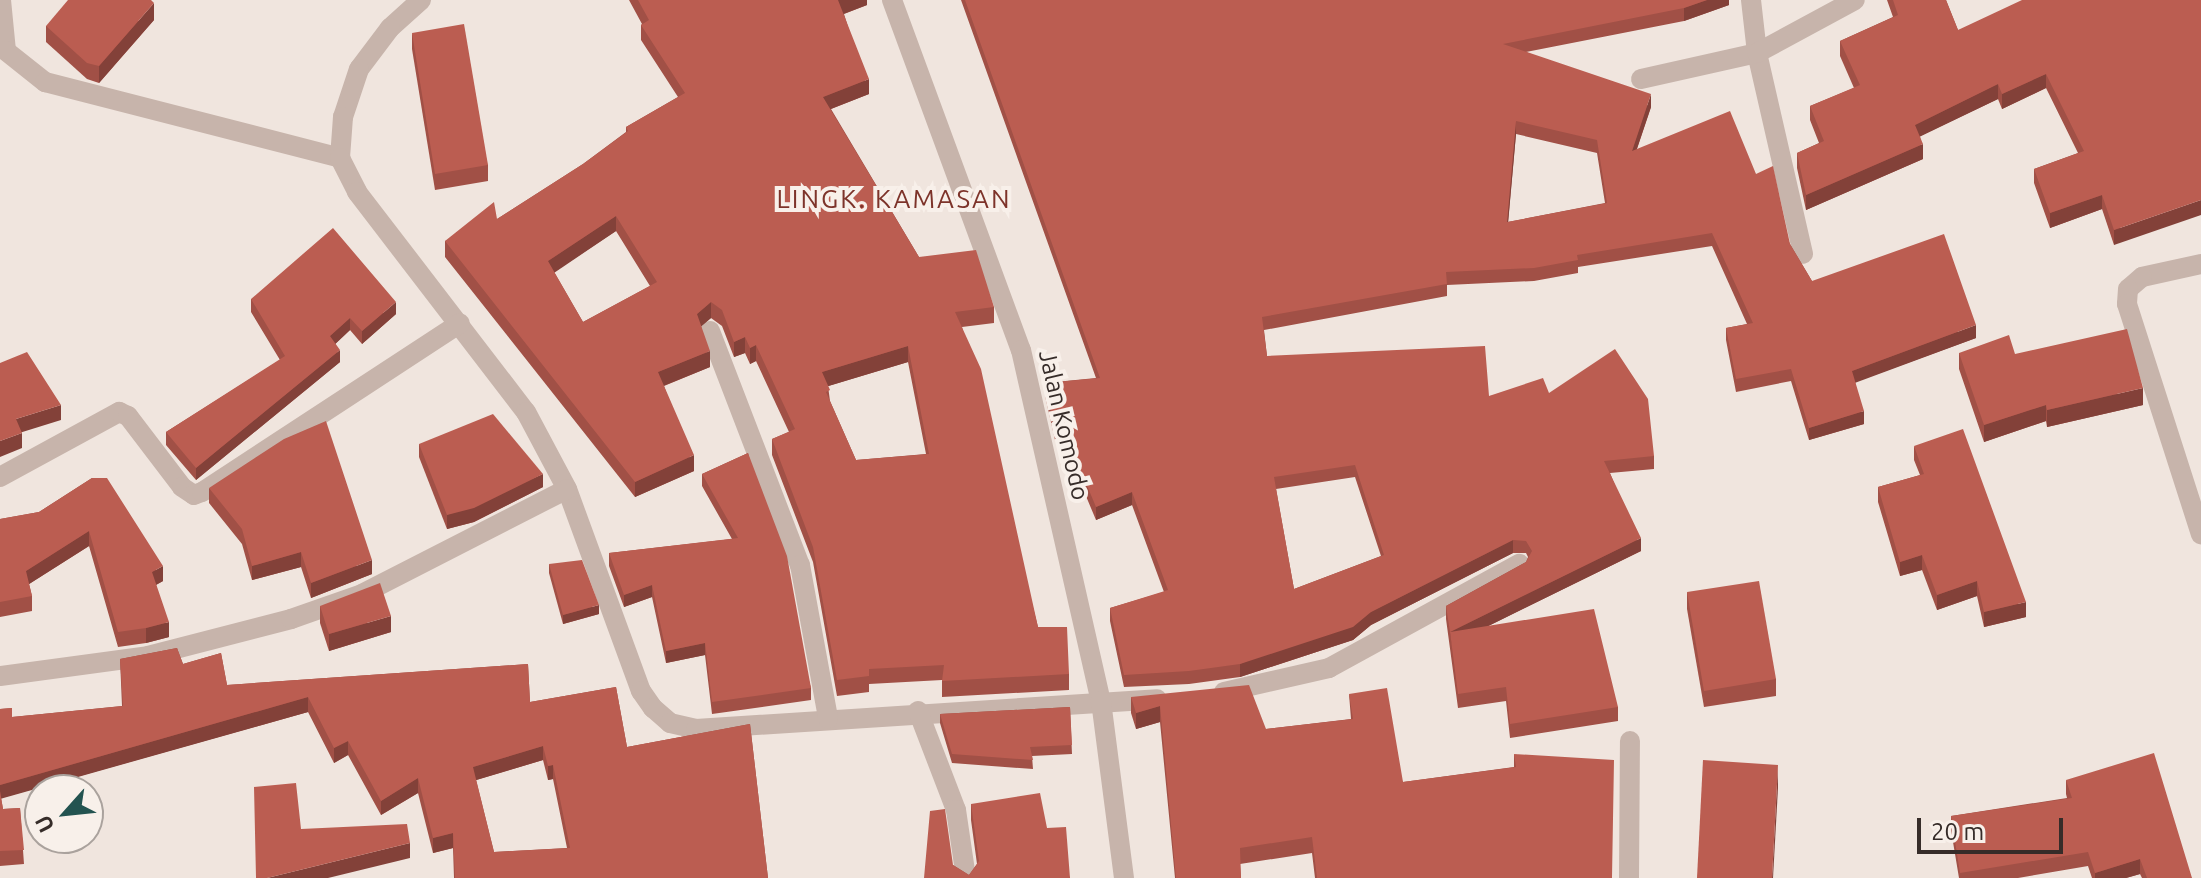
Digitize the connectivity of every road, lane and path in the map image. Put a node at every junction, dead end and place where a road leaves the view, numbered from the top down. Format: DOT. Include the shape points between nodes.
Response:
graph roads {
  1 [pos="1,0"];
  2 [pos="421,0"];
  3 [pos="892,0"];
  4 [pos="1751,0"];
  5 [pos="1855,0"];
  6 [pos="6,51"];
  7 [pos="1757,53"];
  8 [pos="0,74"];
  9 [pos="1641,79"];
  10 [pos="340,158"];
  11 [pos="1803,254"];
  12 [pos="2201,264"];
  13 [pos="460,323"];
  14 [pos="710,331"];
  15 [pos="0,477"];
  16 [pos="567,489"];
  17 [pos="2201,534"];
  18 [pos="1519,564"];
  19 [pos="0,676"];
  20 [pos="1205,695"];
  21 [pos="1175,698"];
  22 [pos="1101,701"];
  23 [pos="918,711"];
  24 [pos="828,718"];
  25 [pos="1630,741"];
  26 [pos="966,878"];
  27 [pos="1124,878"];
  28 [pos="1629,878"];
  1 -- 6 [label="street"];
  2 -- 10 [label="street" via="390,28 359,69 343,117"];
  3 -- 22 [label="street, Jalan Komodo" via="1021,350"];
  4 -- 7 [label="street"];
  5 -- 7 [label="street"];
  6 -- 8 [label="street"];
  6 -- 10 [label="street" via="45,82"];
  7 -- 9 [label="street"];
  7 -- 11 [label="street"];
  10 -- 13 [label="street" via="357,192"];
  12 -- 17 [label="street" via="2142,277 2128,289 2127,304"];
  13 -- 15 [label="street" via="194,495 119,412"];
  13 -- 16 [label="street" via="526,412"];
  14 -- 24 [label="street" via="800,565"];
  16 -- 19 [label="street" via="362,594 291,619 148,656"];
  16 -- 24 [label="street" via="641,691 670,723 696,729"];
  18 -- 20 [label="street" via="1329,668"];
  21 -- 22 [label="street"];
  22 -- 23 [label="street"];
  22 -- 27 [label="street, Jalan Komodo"];
  23 -- 24 [label="street"];
  23 -- 26 [label="street" via="956,810"];
  25 -- 28 [label="street"];
}
